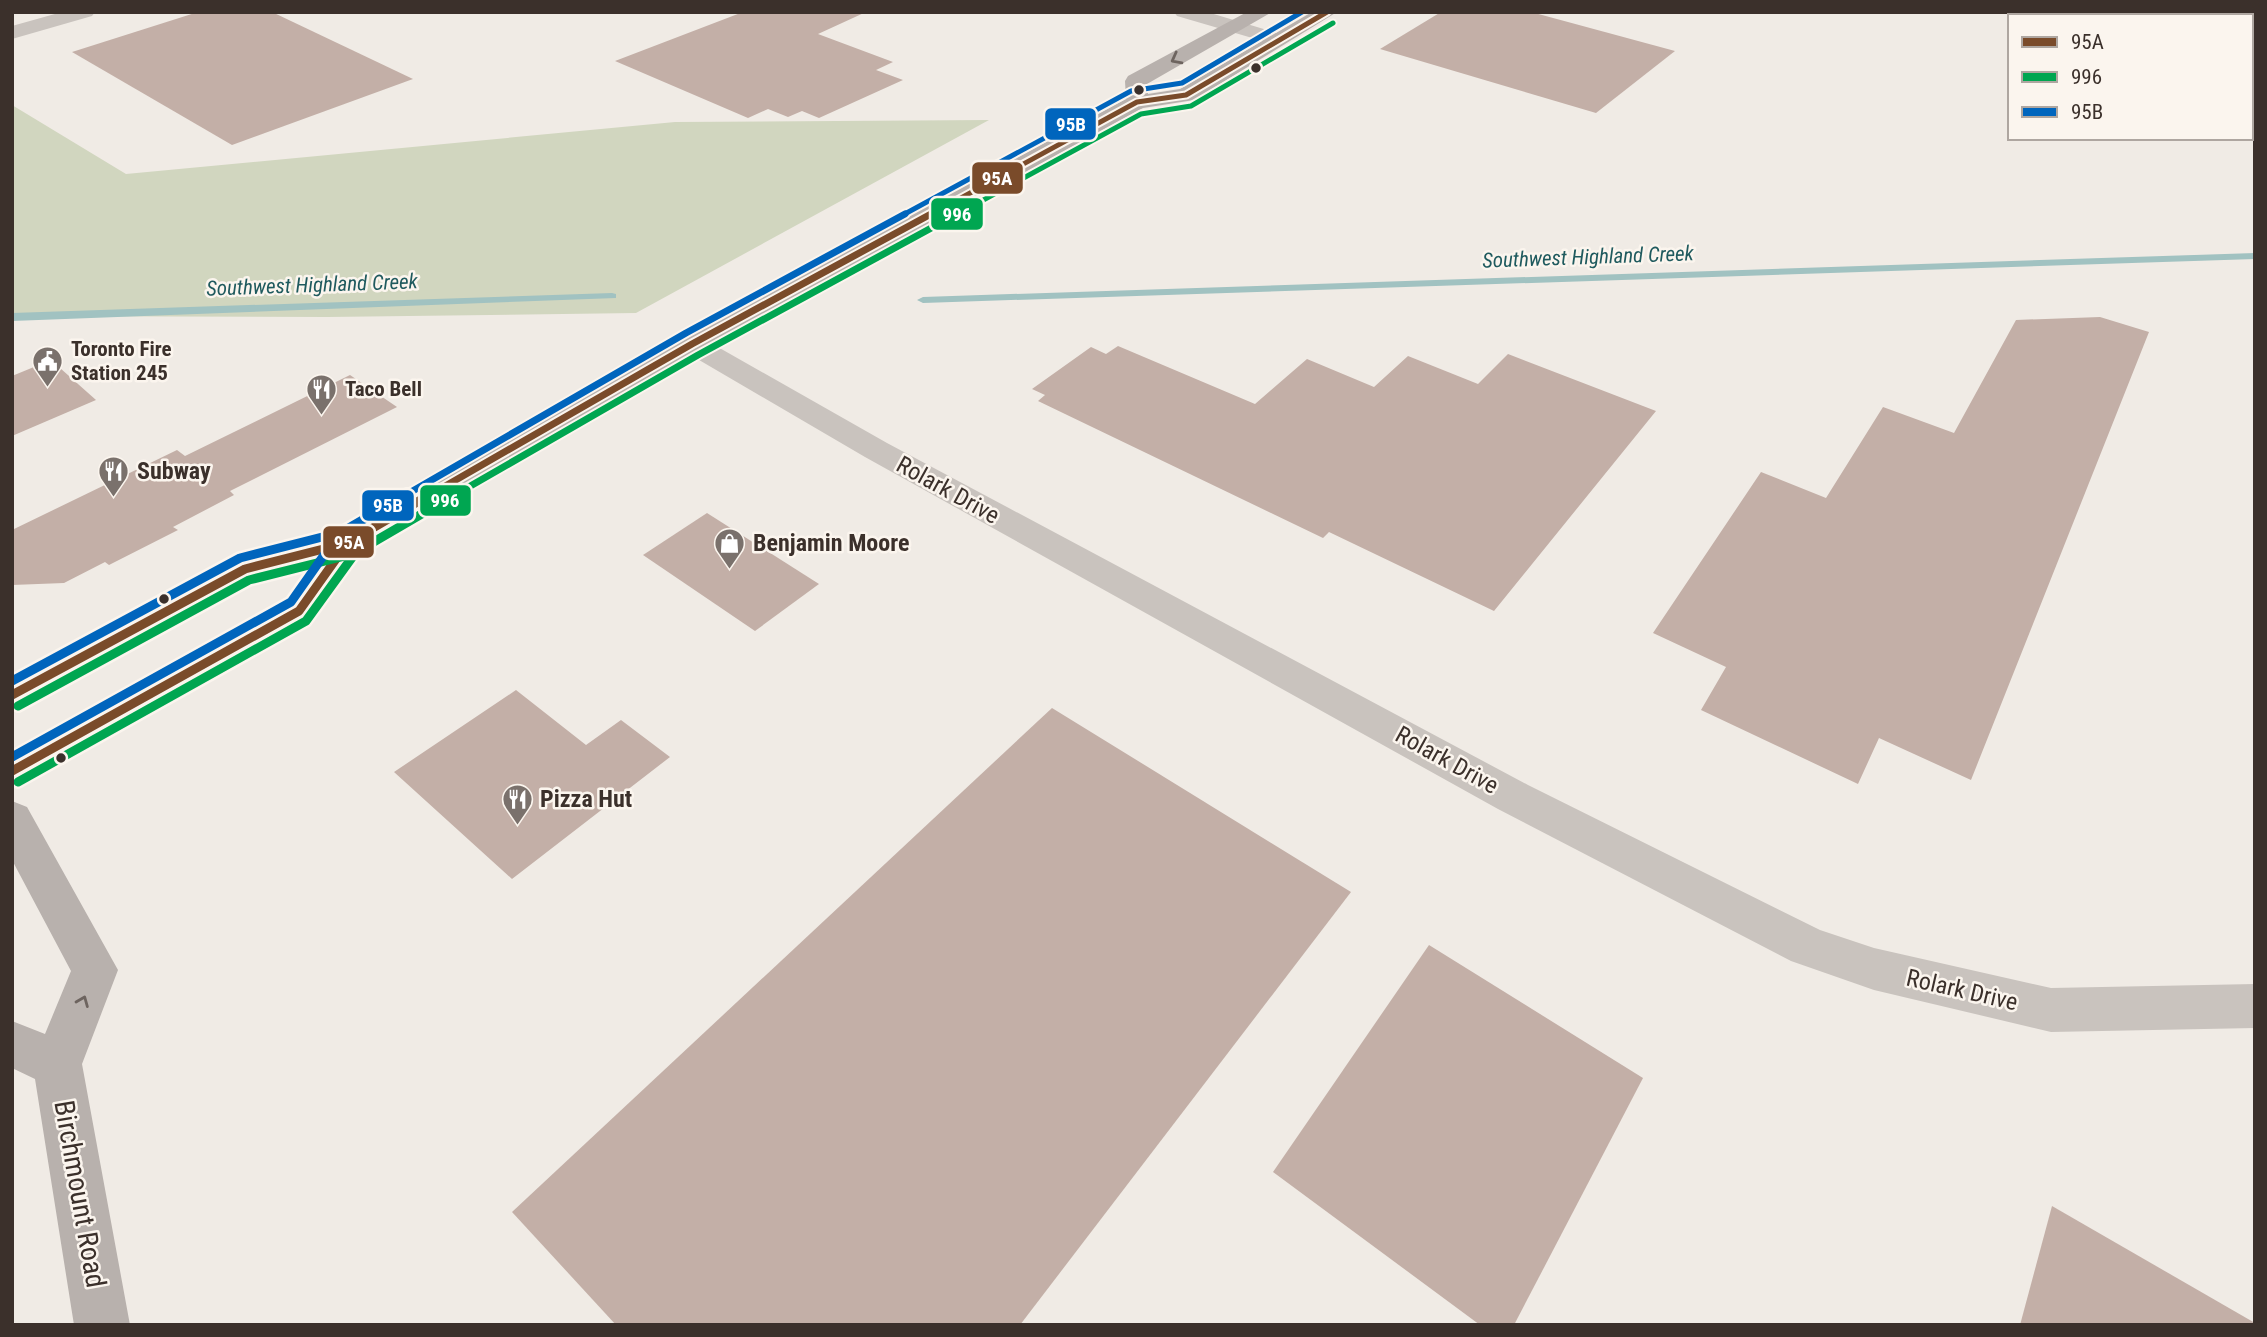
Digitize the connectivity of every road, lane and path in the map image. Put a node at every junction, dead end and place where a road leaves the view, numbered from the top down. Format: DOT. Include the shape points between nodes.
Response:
graph roads {
  1 [pos="85,12"];
  2 [pos="1184,12"];
  3 [pos="1262,12"];
  4 [pos="1327,12"];
  5 [pos="1235,28"];
  6 [pos="12,33"];
  7 [pos="1280,40"];
  8 [pos="1138,102"];
  9 [pos="692,344"];
  10 [pos="347,543"];
  11 [pos="12,695"];
  12 [pos="12,771"];
  13 [pos="12,820"];
  14 [pos="2255,1006"];
  15 [pos="35,1054"];
  16 [pos="102,1325"];
  1 -- 6 [label="street"];
  2 -- 5 [label="street"];
  3 -- 5 [label="main road"];
  4 -- 7 [label="main road"];
  5 -- 7 [label="street"];
  5 -- 8 [label="main road, one-way" via="1136,80"];
  7 -- 8 [label="main road" via="1186,95"];
  8 -- 9 [label="main road"];
  9 -- 10 [label="main road"];
  9 -- 14 [label="street, Rolark Drive" via="876,450 1513,797 1807,946 1874,970 2051,1010"];
  10 -- 11 [label="main road" via="245,569"];
  10 -- 12 [label="main road" via="299,611"];
  15 -- 13 [label="main road, Birchmount Road, one-way" via="95,970"];
  15 -- 16 [label="main road, Birchmount Road"];
}
